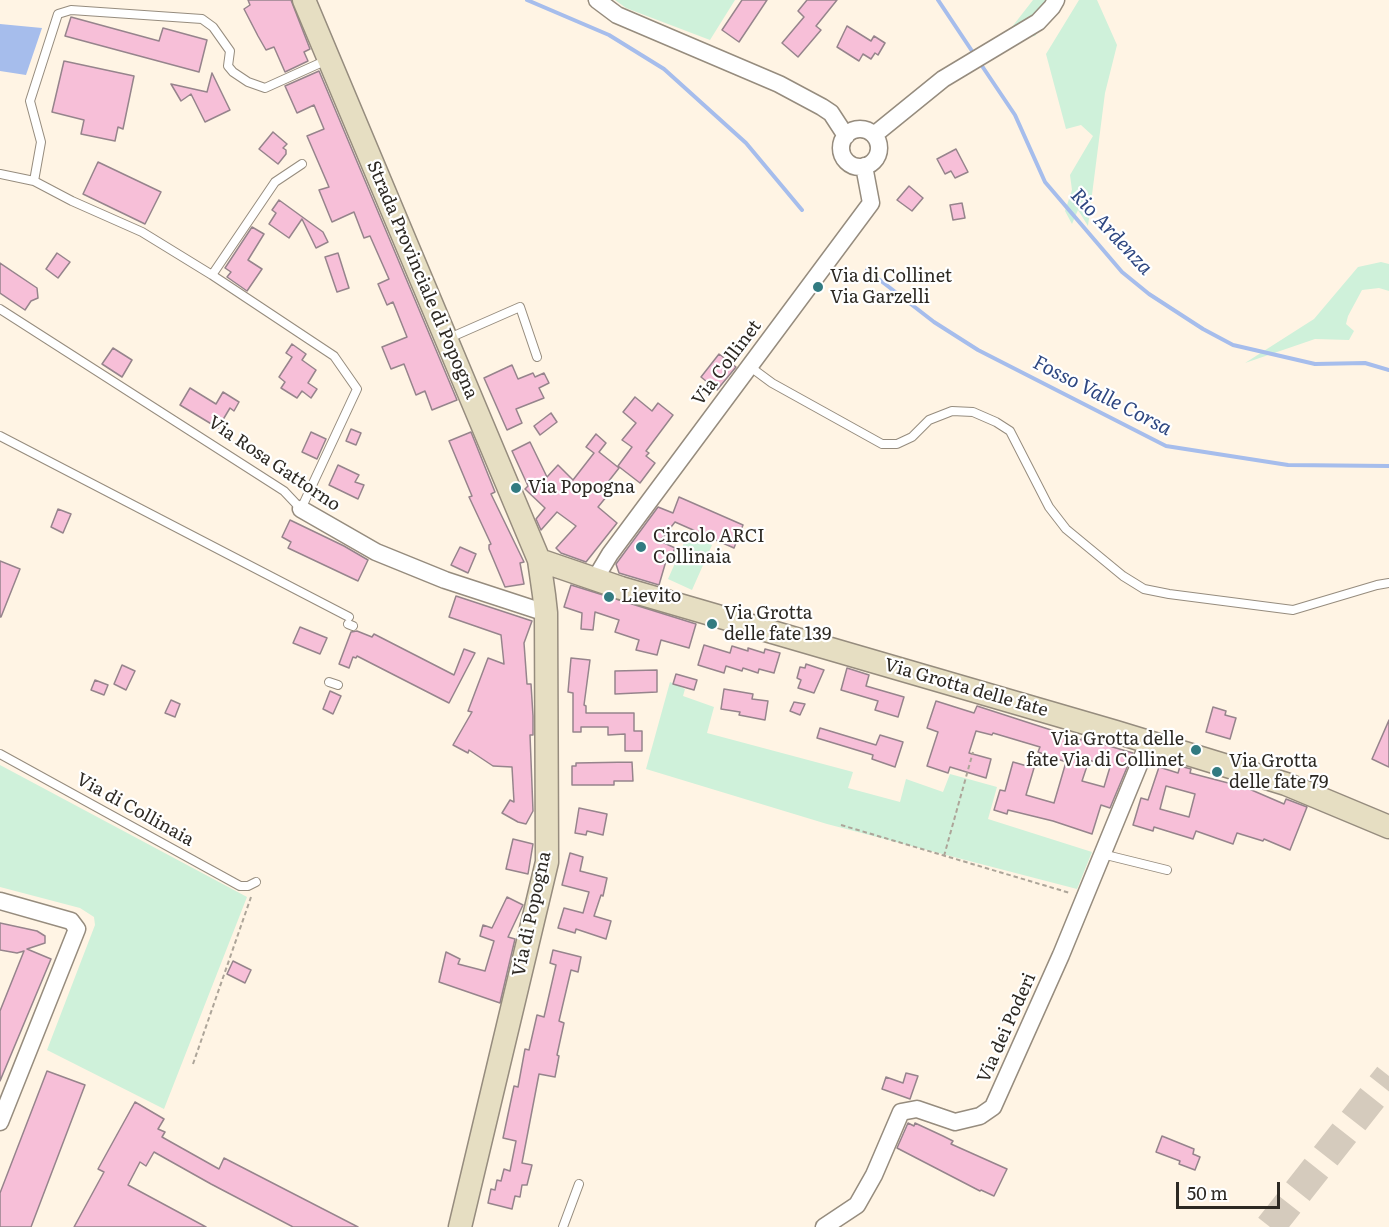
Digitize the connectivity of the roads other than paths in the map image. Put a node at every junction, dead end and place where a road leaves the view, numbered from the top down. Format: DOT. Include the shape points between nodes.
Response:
graph roads {
  1 [pos="304,0"];
  2 [pos="597,0"];
  3 [pos="1056,0"];
  4 [pos="329,59"];
  5 [pos="874,135"];
  6 [pos="846,136"];
  7 [pos="302,164"];
  8 [pos="864,166"];
  9 [pos="0,174"];
  10 [pos="34,181"];
  11 [pos="212,275"];
  12 [pos="0,309"];
  13 [pos="447,339"];
  14 [pos="537,357"];
  15 [pos="749,366"];
  16 [pos="0,436"];
  17 [pos="301,509"];
  18 [pos="539,560"];
  19 [pos="595,579"];
  20 [pos="1389,583"];
  21 [pos="546,613"];
  22 [pos="350,622"];
  23 [pos="329,682"];
  24 [pos="338,686"];
  25 [pos="1148,743"];
  26 [pos="0,754"];
  27 [pos="1380,819"];
  28 [pos="1102,854"];
  29 [pos="1167,870"];
  30 [pos="256,882"];
  31 [pos="0,901"];
  32 [pos="0,1122"];
  33 [pos="579,1185"];
  34 [pos="460,1227"];
  35 [pos="563,1227"];
  36 [pos="824,1227"];
  1 -- 4 [label="main road, Strada Provinciale di Popogna"];
  2 -- 6 [label="street" via="617,15 779,84 822,107 831,113"];
  3 -- 5 [label="street" via="1038,22 943,79"];
  4 -- 10 [label="lane" via="265,88 233,72 228,66 230,51 213,27 202,19 71,10 58,14 30,101 41,142"];
  4 -- 13 [label="main road, Strada Provinciale di Popogna"];
  5 -- 6 [label="street" via="857,129"];
  5 -- 8 [label="street" via="879,151"];
  6 -- 8 [label="street" via="842,146 844,157"];
  7 -- 11 [label="lane" via="275,182"];
  8 -- 15 [label="street, Via Collinet" via="871,203"];
  9 -- 10 [label="lane"];
  10 -- 11 [label="lane" via="142,232"];
  11 -- 17 [label="lane" via="334,356 357,389"];
  12 -- 17 [label="lane, Via Rosa Gattorno" via="284,491"];
  13 -- 14 [label="lane" via="520,307"];
  13 -- 18 [label="main road, Strada Provinciale di Popogna"];
  15 -- 19 [label="street, Via Collinet"];
  15 -- 20 [label="lane" via="772,383 882,444 897,444 912,437 929,420 952,411 973,412 996,422 1010,431 1049,507 1066,529 1144,589 1293,610"];
  16 -- 22 [label="lane"];
  17 -- 21 [label="street, Via Rosa Gattorno" via="376,552 445,580"];
  18 -- 19 [label="main road, Via Grotta delle fate"];
  18 -- 21 [label="main road, Via di Popogna"];
  19 -- 25 [label="main road, Via Grotta delle fate" via="796,644"];
  21 -- 34 [label="main road, Via di Popogna" via="547,862"];
  23 -- 24 [label="lane"];
  25 -- 27 [label="main road, Via Grotta delle fate" via="1286,784"];
  25 -- 28 [label="street, Via dei Poderi"];
  26 -- 30 [label="lane, Via di Collinaia" via="240,886"];
  28 -- 29 [label="lane"];
  28 -- 36 [label="street, Via dei Poderi" via="993,1107 980,1116 955,1122 917,1109 901,1112 857,1205"];
  31 -- 32 [label="street" via="71,921 77,930"];
  33 -- 35 [label="lane"];
}
